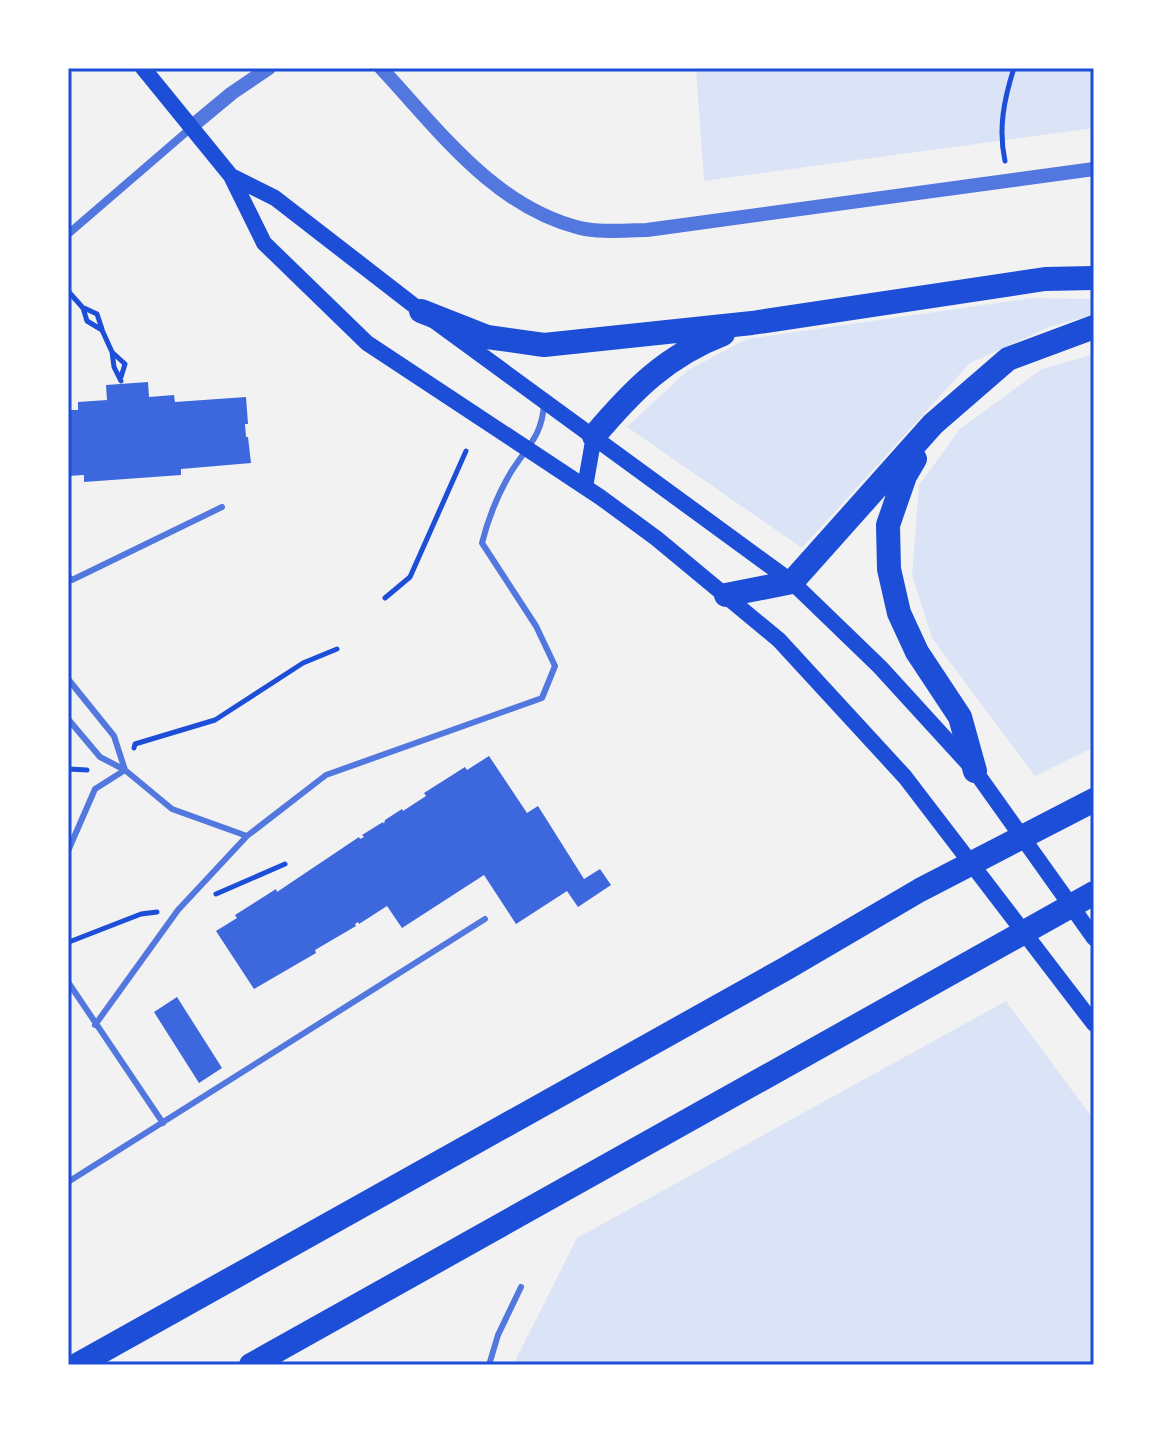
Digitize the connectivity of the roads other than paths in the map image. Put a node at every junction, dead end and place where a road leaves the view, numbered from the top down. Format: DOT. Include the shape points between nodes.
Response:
graph roads {
  1 [pos="143,68"];
  2 [pos="269,68"];
  3 [pos="381,68"];
  4 [pos="191,127"];
  5 [pos="1094,169"];
  6 [pos="231,176"];
  7 [pos="68,234"];
  8 [pos="1094,278"];
  9 [pos="421,311"];
  10 [pos="752,323"];
  11 [pos="1094,327"];
  12 [pos="544,402"];
  13 [pos="933,424"];
  14 [pos="594,436"];
  15 [pos="528,449"];
  16 [pos="585,487"];
  17 [pos="222,507"];
  18 [pos="68,576"];
  19 [pos="792,582"];
  20 [pos="726,595"];
  21 [pos="68,679"];
  22 [pos="68,719"];
  23 [pos="127,771"];
  24 [pos="975,771"];
  25 [pos="1094,800"];
  26 [pos="247,836"];
  27 [pos="68,851"];
  28 [pos="1094,893"];
  29 [pos="485,919"];
  30 [pos="1094,938"];
  31 [pos="68,982"];
  32 [pos="1094,1024"];
  33 [pos="95,1025"];
  34 [pos="163,1123"];
  35 [pos="68,1182"];
  36 [pos="521,1287"];
  37 [pos="77,1365"];
  38 [pos="251,1365"];
  39 [pos="489,1365"];
  1 -- 4 [label="main road"];
  2 -- 4 [label="street"];
  3 -- 5 [label="street" via="482,176 531,210 581,228 647,230"];
  4 -- 6 [label="main road"];
  4 -- 7 [label="street"];
  6 -- 9 [label="main road" via="275,198"];
  6 -- 15 [label="main road" via="264,243 367,343"];
  8 -- 10 [label="highway" via="1045,279"];
  9 -- 10 [label="highway" via="487,337 544,345"];
  9 -- 12 [label="main road"];
  10 -- 14 [label="highway" via="693,346 651,375"];
  11 -- 13 [label="highway" via="1008,359"];
  12 -- 14 [label="main road"];
  12 -- 15 [label="lane" via="543,424"];
  13 -- 19 [label="highway"];
  13 -- 24 [label="highway" via="905,476 888,525 889,569 899,613 917,652 960,717"];
  14 -- 16 [label="main road"];
  14 -- 19 [label="main road"];
  15 -- 16 [label="main road"];
  15 -- 26 [label="lane" via="487,522 482,543 536,626 555,666 542,698 326,775"];
  16 -- 20 [label="main road"];
  17 -- 18 [label="lane" via="72,580"];
  19 -- 20 [label="highway"];
  19 -- 24 [label="main road" via="880,667"];
  20 -- 32 [label="main road" via="779,640 905,777"];
  21 -- 23 [label="lane" via="114,736"];
  22 -- 23 [label="lane" via="100,757"];
  23 -- 26 [label="lane" via="172,809"];
  23 -- 27 [label="lane" via="95,789"];
  24 -- 30 [label="main road"];
  25 -- 37 [label="highway" via="920,890"];
  26 -- 33 [label="lane" via="178,910"];
  28 -- 38 [label="highway"];
  29 -- 34 [label="lane"];
  31 -- 33 [label="lane"];
  33 -- 34 [label="lane"];
  34 -- 35 [label="lane"];
  36 -- 39 [label="lane"];
}
